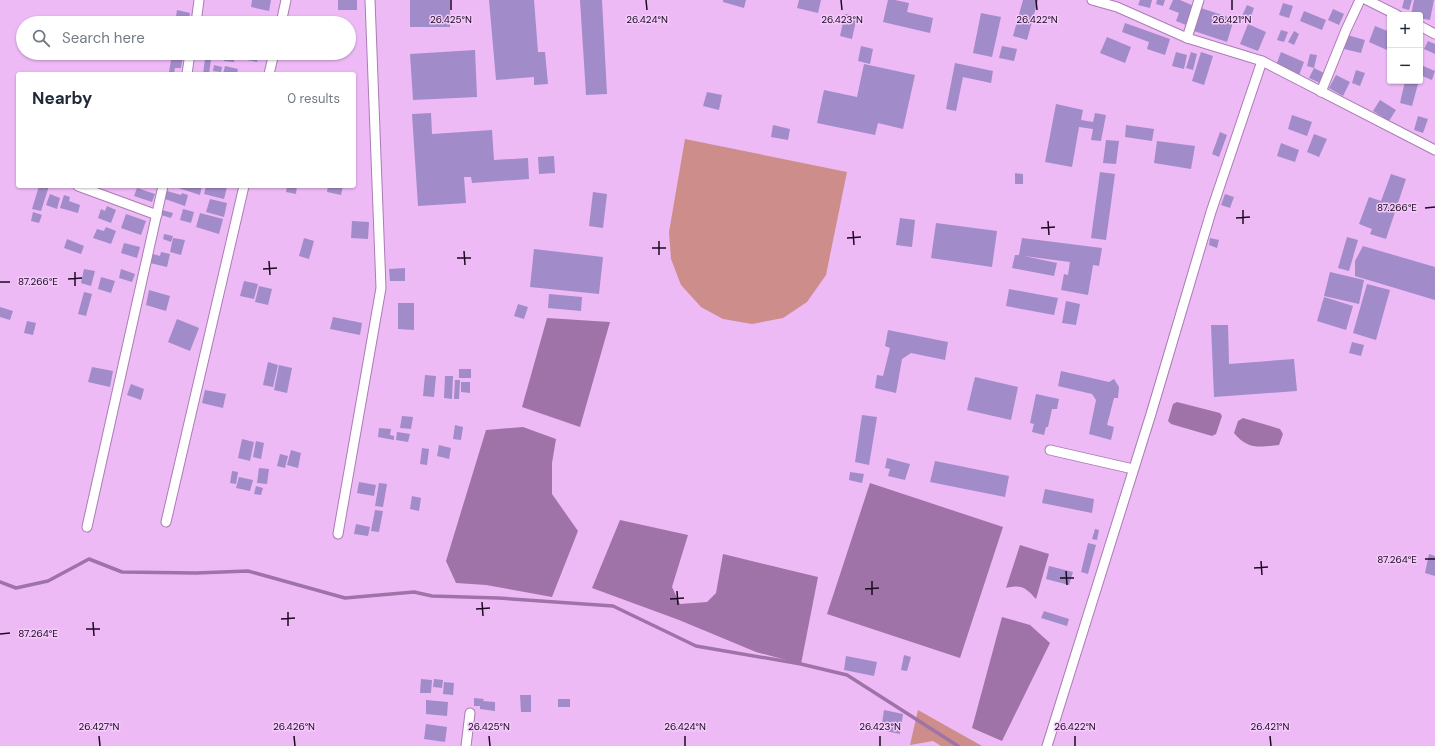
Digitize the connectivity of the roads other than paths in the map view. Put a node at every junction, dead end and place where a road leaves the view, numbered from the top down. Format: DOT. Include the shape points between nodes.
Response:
graph roads {
  1 [pos="200,0"];
  2 [pos="286,0"];
  3 [pos="370,0"];
  4 [pos="1092,0"];
  5 [pos="1199,0"];
  6 [pos="1360,0"];
  7 [pos="1366,0"];
  8 [pos="1391,12"];
  9 [pos="197,16"];
  10 [pos="283,16"];
  11 [pos="1423,28"];
  12 [pos="1435,34"];
  13 [pos="1187,38"];
  14 [pos="189,60"];
  15 [pos="272,60"];
  16 [pos="1262,61"];
  17 [pos="187,72"];
  18 [pos="269,72"];
  19 [pos="1321,92"];
  20 [pos="1435,150"];
  21 [pos="83,188"];
  22 [pos="163,188"];
  23 [pos="244,188"];
  24 [pos="157,215"];
  25 [pos="1050,450"];
  26 [pos="1133,469"];
  27 [pos="166,522"];
  28 [pos="87,527"];
  29 [pos="338,534"];
  30 [pos="470,713"];
  31 [pos="466,746"];
  32 [pos="1047,746"];
  1 -- 9 [label="street"];
  2 -- 10 [label="street"];
  3 -- 29 [label="street" via="381,288"];
  4 -- 13 [label="street" via="1117,6"];
  5 -- 13 [label="street"];
  6 -- 19 [label="street"];
  7 -- 8 [label="street"];
  11 -- 12 [label="street"];
  13 -- 16 [label="street"];
  14 -- 17 [label="street"];
  15 -- 18 [label="street"];
  16 -- 19 [label="street"];
  16 -- 26 [label="street" via="1211,212"];
  19 -- 20 [label="street"];
  21 -- 24 [label="street"];
  22 -- 24 [label="street"];
  23 -- 27 [label="street"];
  24 -- 28 [label="street"];
  25 -- 26 [label="street"];
  26 -- 32 [label="street"];
  30 -- 31 [label="street"];
}
